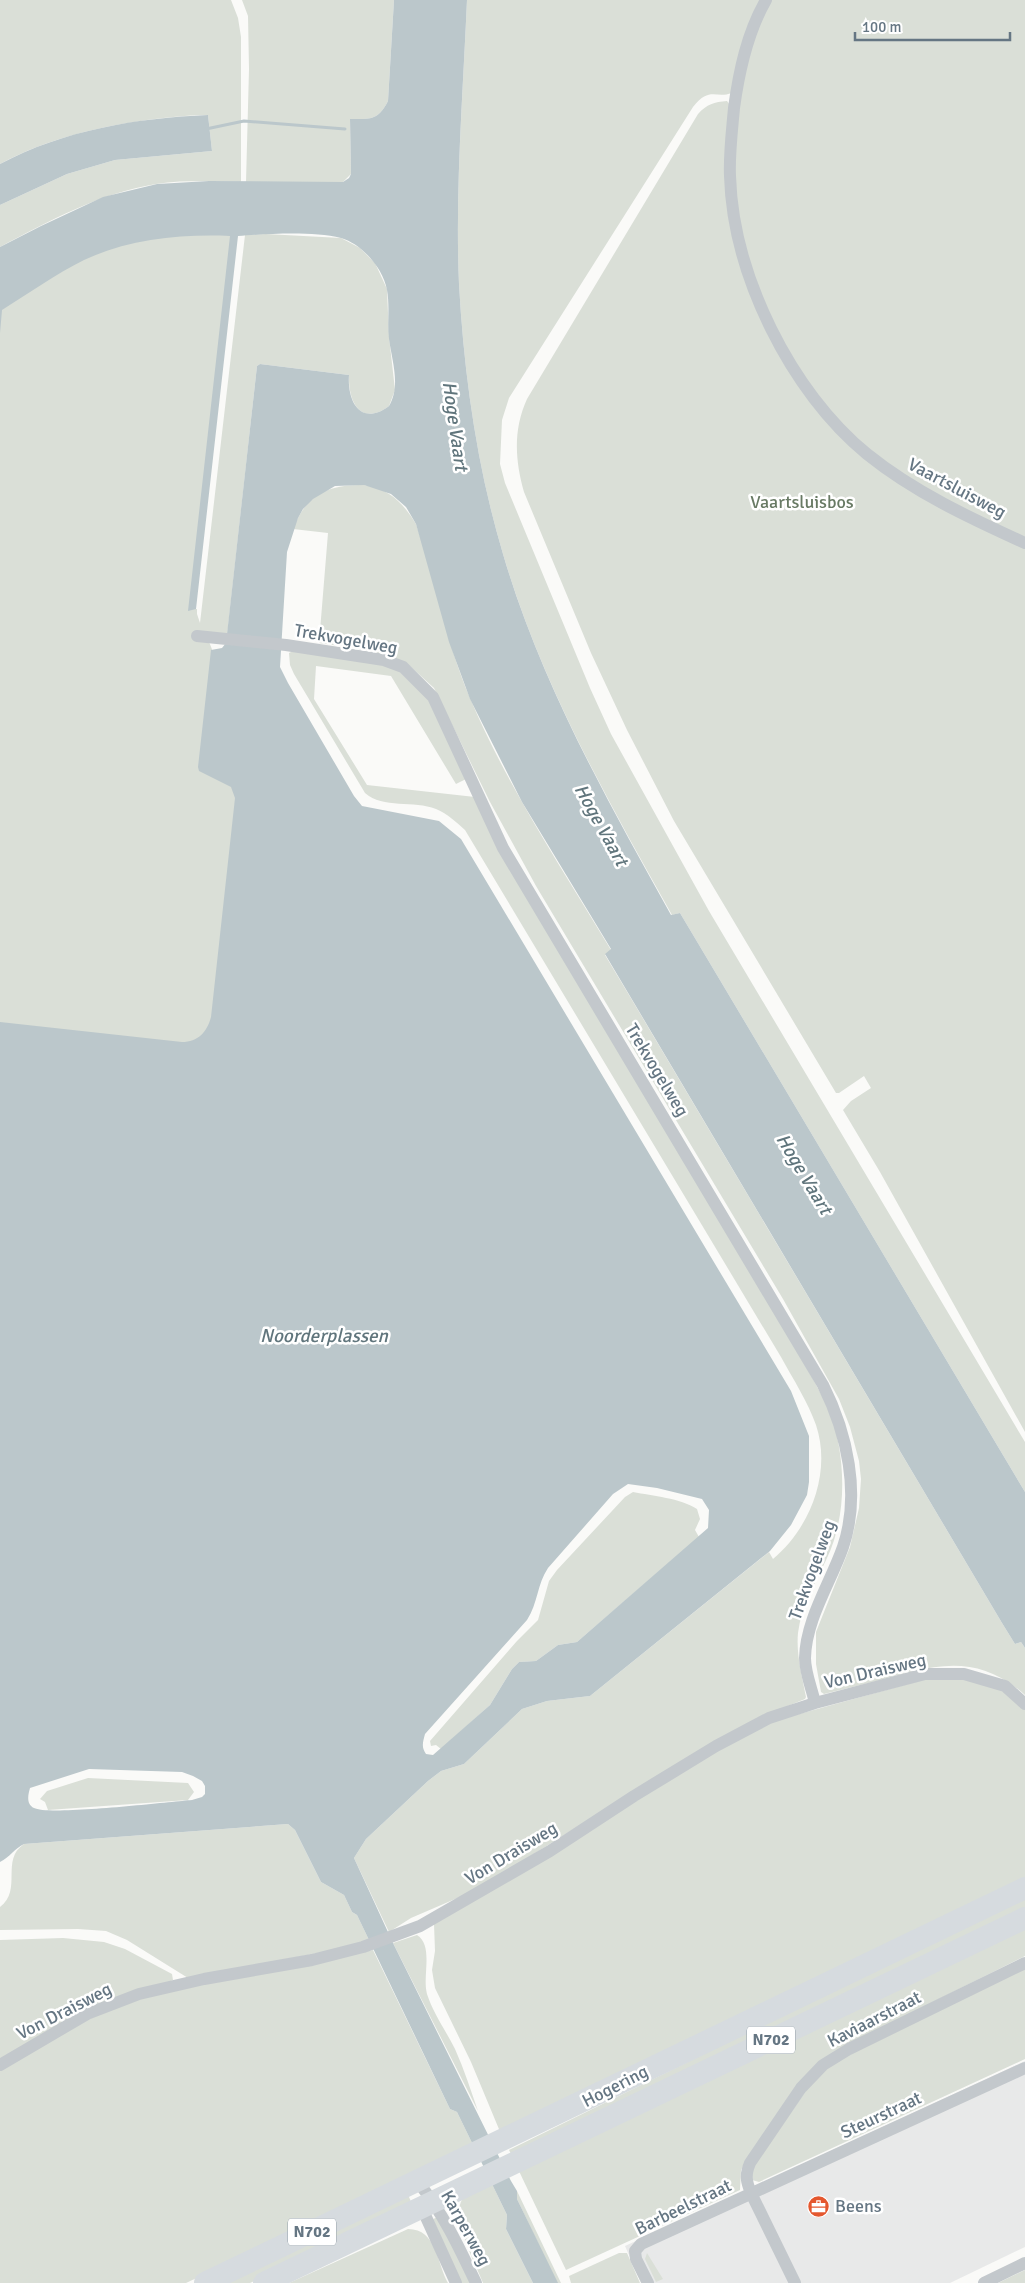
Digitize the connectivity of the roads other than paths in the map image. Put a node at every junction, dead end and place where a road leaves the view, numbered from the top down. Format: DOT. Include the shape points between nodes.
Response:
graph roads {
  1 [pos="766,0"];
  2 [pos="1025,543"];
  3 [pos="198,636"];
  4 [pos="815,1703"];
  5 [pos="1025,1704"];
  6 [pos="1025,1888"];
  7 [pos="1025,1918"];
  8 [pos="1025,1963"];
  9 [pos="0,2065"];
  10 [pos="1025,2068"];
  11 [pos="418,2182"];
  12 [pos="751,2193"];
  13 [pos="427,2205"];
  14 [pos="1025,2263"];
  15 [pos="205,2283"];
  16 [pos="264,2283"];
  17 [pos="456,2283"];
  18 [pos="476,2283"];
  19 [pos="648,2283"];
  20 [pos="795,2283"];
  21 [pos="984,2283"];
  1 -- 2 [label="street, Vaartsluisweg" via="756,18 741,66 731,138 730,177 737,232 753,288 782,352 835,424 866,454 912,487"];
  3 -- 4 [label="street, Trekvogelweg" via="384,660 403,667 433,697 503,848 836,1410 850,1476 851,1511 844,1546 809,1631 805,1660"];
  4 -- 5 [label="street, Von Draisweg" via="925,1674 964,1674 1004,1686"];
  4 -- 9 [label="street, Von Draisweg" via="769,1718 716,1746 437,1918 363,1947 139,1994 87,2014"];
  6 -- 11 [label="highway, Hogering / N702"];
  7 -- 13 [label="highway, Hogering / N702"];
  8 -- 12 [label="street, Kaviaarstraat" via="823,2065 801,2088 750,2163 746,2173"];
  10 -- 12 [label="street, Steurstraat"];
  11 -- 13 [label="street, Karperweg"];
  11 -- 15 [label="highway, Hogering / N702"];
  12 -- 19 [label="street, Barbeelstraat" via="641,2244 635,2251 636,2259"];
  12 -- 20 [label="street, Kaviaarstraat"];
  13 -- 16 [label="highway, Hogering / N702"];
  13 -- 17 [label="street, Karperweg"];
  13 -- 18 [label="street, Karperweg" via="450,2229"];
  14 -- 21 [label="street"];
}
